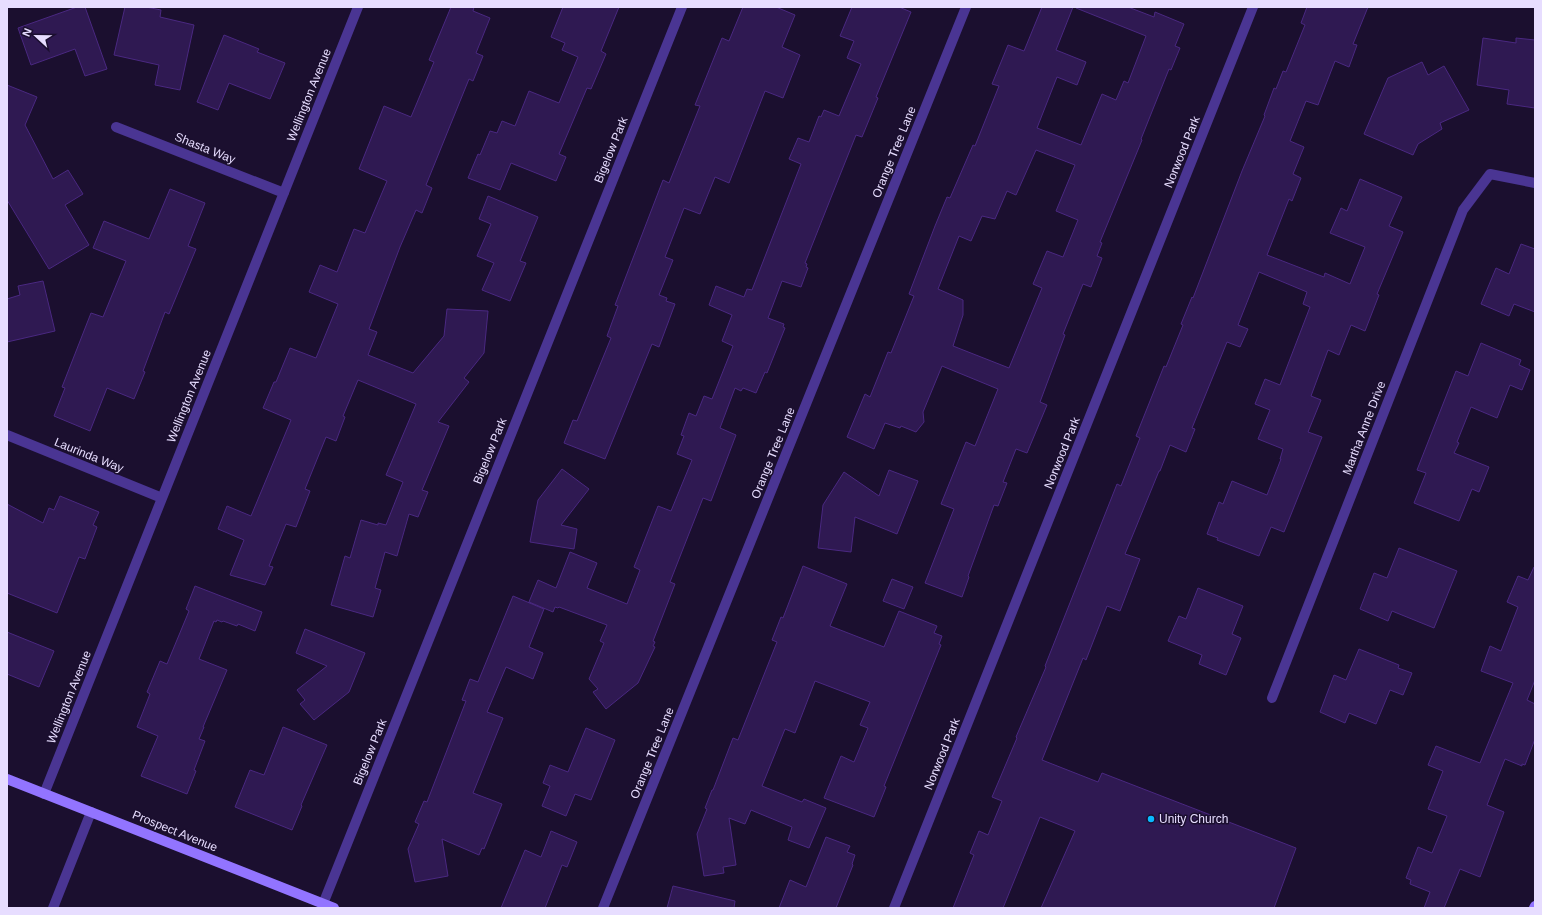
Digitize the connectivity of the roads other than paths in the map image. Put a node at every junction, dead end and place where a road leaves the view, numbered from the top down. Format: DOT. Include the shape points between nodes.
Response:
graph roads {
  1 [pos="358,7"];
  2 [pos="682,7"];
  3 [pos="966,7"];
  4 [pos="1253,7"];
  5 [pos="116,127"];
  6 [pos="1535,183"];
  7 [pos="284,193"];
  8 [pos="7,435"];
  9 [pos="162,498"];
  10 [pos="1272,698"];
  11 [pos="7,779"];
  12 [pos="44,794"];
  13 [pos="91,812"];
  14 [pos="324,904"];
  15 [pos="53,908"];
  16 [pos="334,908"];
  17 [pos="603,908"];
  18 [pos="894,908"];
  1 -- 7 [label="street, Wellington Avenue"];
  2 -- 14 [label="street, Bigelow Park"];
  3 -- 17 [label="street, Orange Tree Lane"];
  4 -- 18 [label="street, Norwood Park"];
  5 -- 7 [label="street, Shasta Way"];
  6 -- 10 [label="street, Martha Anne Drive" via="1490,174 1463,210"];
  7 -- 9 [label="street, Wellington Avenue"];
  8 -- 9 [label="street, Laurinda Way"];
  9 -- 12 [label="street, Wellington Avenue"];
  11 -- 12 [label="main road, Prospect Avenue"];
  12 -- 13 [label="main road, Prospect Avenue"];
  13 -- 14 [label="main road, Prospect Avenue"];
  13 -- 15 [label="street"];
  14 -- 16 [label="main road, Prospect Avenue"];
}
